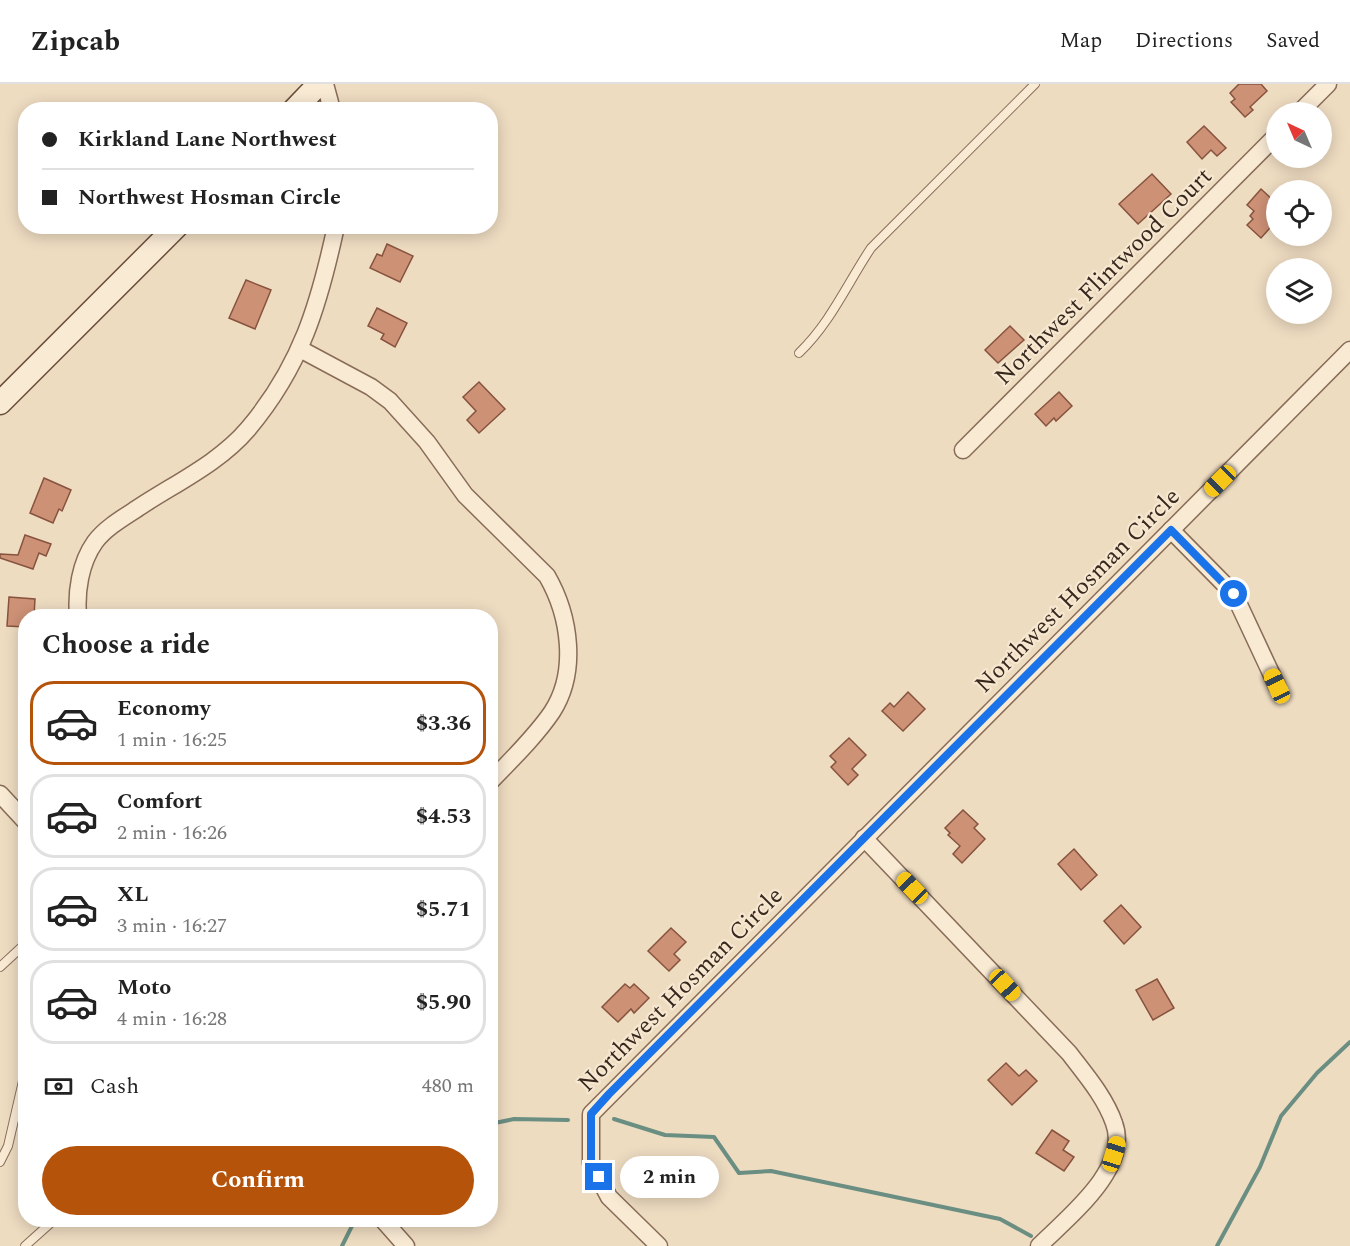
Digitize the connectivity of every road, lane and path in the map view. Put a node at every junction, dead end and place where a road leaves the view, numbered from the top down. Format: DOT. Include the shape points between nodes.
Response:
graph roads {
  1 [pos="319,84"];
  2 [pos="325,84"];
  3 [pos="1035,84"];
  4 [pos="1328,84"];
  5 [pos="302,102"];
  6 [pos="330,102"];
  7 [pos="1310,102"];
  8 [pos="1266,146"];
  9 [pos="169,234"];
  10 [pos="334,234"];
  11 [pos="300,349"];
  12 [pos="1350,350"];
  13 [pos="799,353"];
  14 [pos="0,403"];
  15 [pos="963,450"];
  16 [pos="1171,530"];
  17 [pos="78,609"];
  18 [pos="1277,686"];
  19 [pos="498,773"];
  20 [pos="0,794"];
  21 [pos="18,813"];
  22 [pos="864,838"];
  23 [pos="18,950"];
  24 [pos="0,967"];
  25 [pos="18,1103"];
  26 [pos="0,1162"];
  27 [pos="46,1227"];
  28 [pos="389,1227"];
  29 [pos="25,1246"];
  30 [pos="406,1246"];
  31 [pos="659,1246"];
  32 [pos="1040,1246"];
  1 -- 5 [label="street"];
  2 -- 6 [label="street"];
  3 -- 13 [label="lane" via="871,248 831,316"];
  4 -- 7 [label="street"];
  8 -- 15 [label="street, Northwest Flintwood Court"];
  9 -- 14 [label="street"];
  10 -- 11 [label="street" via="310,328"];
  11 -- 17 [label="street" via="281,385 233,445 131,513 95,542 79,582"];
  11 -- 19 [label="street" via="371,387 396,407 465,495 547,576 556,592 565,619 568,647 560,699"];
  12 -- 16 [label="street, Northwest Hosman Circle"];
  16 -- 18 [label="street" via="1234,594"];
  16 -- 22 [label="street, Northwest Hosman Circle"];
  20 -- 21 [label="street"];
  22 -- 31 [label="street, Northwest Hosman Circle" via="591,1114 591,1163 609,1197"];
  22 -- 32 [label="street" via="1069,1053 1094,1085 1114,1123 1118,1142 1110,1167 1094,1190"];
  23 -- 24 [label="lane"];
  25 -- 26 [label="lane" via="8,1146"];
  27 -- 29 [label="lane"];
  28 -- 30 [label="street"];
}
